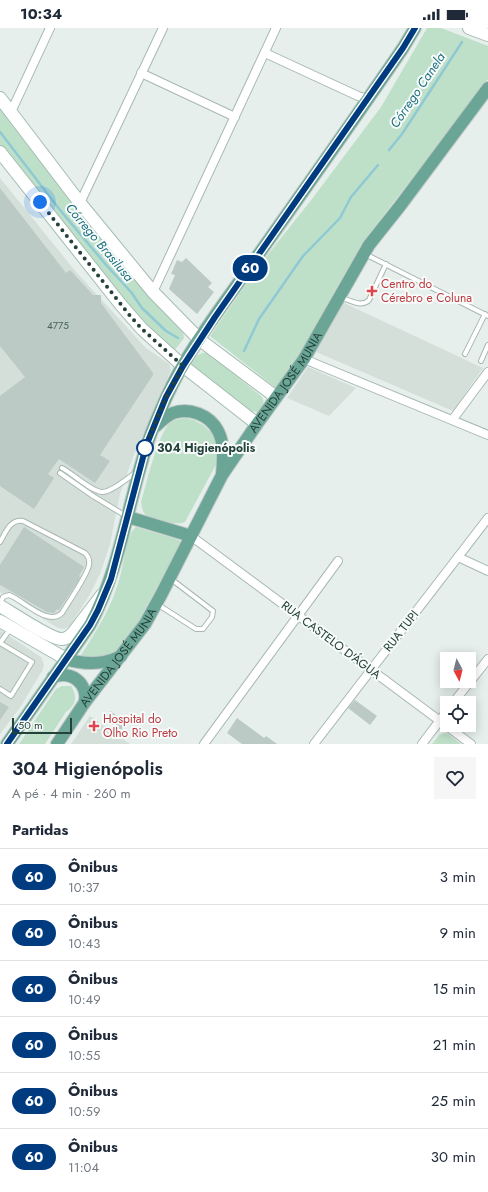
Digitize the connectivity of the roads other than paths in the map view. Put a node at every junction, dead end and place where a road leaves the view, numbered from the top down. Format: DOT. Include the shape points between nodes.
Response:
graph roads {
  1 [pos="50,28"];
  2 [pos="163,28"];
  3 [pos="276,28"];
  4 [pos="415,28"];
  5 [pos="469,28"];
  6 [pos="488,35"];
  7 [pos="265,53"];
  8 [pos="141,74"];
  9 [pos="488,88"];
  10 [pos="0,98"];
  11 [pos="368,99"];
  12 [pos="11,112"];
  13 [pos="235,116"];
  14 [pos="0,152"];
  15 [pos="80,203"];
  16 [pos="364,253"];
  17 [pos="386,264"];
  18 [pos="153,292"];
  19 [pos="340,296"];
  20 [pos="486,315"];
  21 [pos="200,340"];
  22 [pos="488,345"];
  23 [pos="465,354"];
  24 [pos="304,359"];
  25 [pos="481,361"];
  26 [pos="183,366"];
  27 [pos="488,372"];
  28 [pos="276,397"];
  29 [pos="453,419"];
  30 [pos="257,424"];
  31 [pos="153,429"];
  32 [pos="488,435"];
  33 [pos="62,468"];
  34 [pos="140,470"];
  35 [pos="60,473"];
  36 [pos="222,475"];
  37 [pos="128,517"];
  38 [pos="488,518"];
  39 [pos="198,522"];
  40 [pos="172,530"];
  41 [pos="191,536"];
  42 [pos="0,542"];
  43 [pos="458,557"];
  44 [pos="338,561"];
  45 [pos="488,571"];
  46 [pos="170,578"];
  47 [pos="106,590"];
  48 [pos="156,604"];
  49 [pos="0,605"];
  50 [pos="298,615"];
  51 [pos="0,621"];
  52 [pos="11,627"];
  53 [pos="0,643"];
  54 [pos="122,656"];
  55 [pos="66,659"];
  56 [pos="488,659"];
  57 [pos="371,670"];
  58 [pos="53,677"];
  59 [pos="0,689"];
  60 [pos="459,696"];
  61 [pos="85,702"];
  62 [pos="439,720"];
  63 [pos="7,744"];
  64 [pos="58,744"];
  65 [pos="204,744"];
  66 [pos="314,744"];
  67 [pos="422,744"];
  68 [pos="471,744"];
  1 -- 12 [label="street"];
  2 -- 8 [label="street"];
  3 -- 7 [label="street"];
  4 -- 11 [label="main road"];
  5 -- 6 [label="main road"];
  7 -- 11 [label="street"];
  7 -- 13 [label="street"];
  8 -- 13 [label="street"];
  8 -- 15 [label="street"];
  9 -- 16 [label="main road, AVENIDA JOSÉ MUNIA"];
  10 -- 12 [label="main road"];
  11 -- 21 [label="main road"];
  12 -- 15 [label="main road"];
  13 -- 18 [label="street"];
  14 -- 26 [label="main road" via="121,305 142,329"];
  15 -- 18 [label="main road"];
  16 -- 17 [label="lane"];
  16 -- 19 [label="main road, AVENIDA JOSÉ MUNIA"];
  17 -- 19 [label="lane" via="367,303 362,304"];
  17 -- 20 [label="lane"];
  18 -- 21 [label="main road"];
  19 -- 24 [label="main road, AVENIDA JOSÉ MUNIA"];
  20 -- 23 [label="lane"];
  21 -- 26 [label="main road"];
  21 -- 28 [label="main road"];
  22 -- 25 [label="lane"];
  24 -- 28 [label="main road, AVENIDA JOSÉ MUNIA"];
  24 -- 29 [label="street"];
  26 -- 30 [label="main road"];
  26 -- 31 [label="main road" via="166,397"];
  27 -- 29 [label="street"];
  28 -- 30 [label="main road, AVENIDA JOSÉ MUNIA"];
  29 -- 32 [label="street"];
  30 -- 36 [label="main road, AVENIDA JOSÉ MUNIA"];
  31 -- 34 [label="main road"];
  31 -- 36 [label="main road" via="164,418 177,412 188,411 202,415 213,423 220,436 223,454"];
  33 -- 34 [label="lane" via="96,491 103,492"];
  34 -- 37 [label="main road"];
  35 -- 37 [label="lane"];
  36 -- 39 [label="main road, AVENIDA JOSÉ MUNIA"];
  37 -- 40 [label="main road"];
  37 -- 47 [label="main road"];
  38 -- 43 [label="street, RUA TUPI"];
  39 -- 40 [label="main road"];
  39 -- 41 [label="main road, AVENIDA JOSÉ MUNIA"];
  40 -- 41 [label="main road"];
  41 -- 46 [label="main road, AVENIDA JOSÉ MUNIA"];
  41 -- 50 [label="street, RUA CASTELO D'ÁGUA"];
  42 -- 49 [label="lane" via="12,523 19,520 85,553 89,559 87,571 60,615 46,616 9,595 3,597"];
  43 -- 45 [label="street"];
  43 -- 57 [label="street, RUA TUPI"];
  44 -- 50 [label="street"];
  46 -- 48 [label="main road, AVENIDA JOSÉ MUNIA"];
  46 -- 48 [label="lane" via="213,611 212,617 203,629 196,629"];
  47 -- 49 [label="main road" via="73,633 61,639"];
  47 -- 55 [label="main road" via="90,625"];
  48 -- 54 [label="main road, AVENIDA JOSÉ MUNIA"];
  50 -- 57 [label="street, RUA CASTELO D'ÁGUA"];
  50 -- 65 [label="street"];
  51 -- 52 [label="main road"];
  52 -- 53 [label="lane"];
  52 -- 55 [label="main road"];
  53 -- 59 [label="lane" via="32,662 11,696"];
  54 -- 55 [label="main road" via="94,663"];
  54 -- 61 [label="main road, AVENIDA JOSÉ MUNIA"];
  55 -- 58 [label="main road"];
  56 -- 60 [label="street"];
  57 -- 62 [label="street, RUA CASTELO D'ÁGUA"];
  57 -- 66 [label="street, RUA TUPI"];
  58 -- 61 [label="main road" via="66,675 79,681 84,689"];
  58 -- 63 [label="main road"];
  61 -- 64 [label="main road, AVENIDA JOSÉ MUNIA"];
  62 -- 67 [label="street"];
  62 -- 68 [label="street, RUA CASTELO D'ÁGUA"];
}
